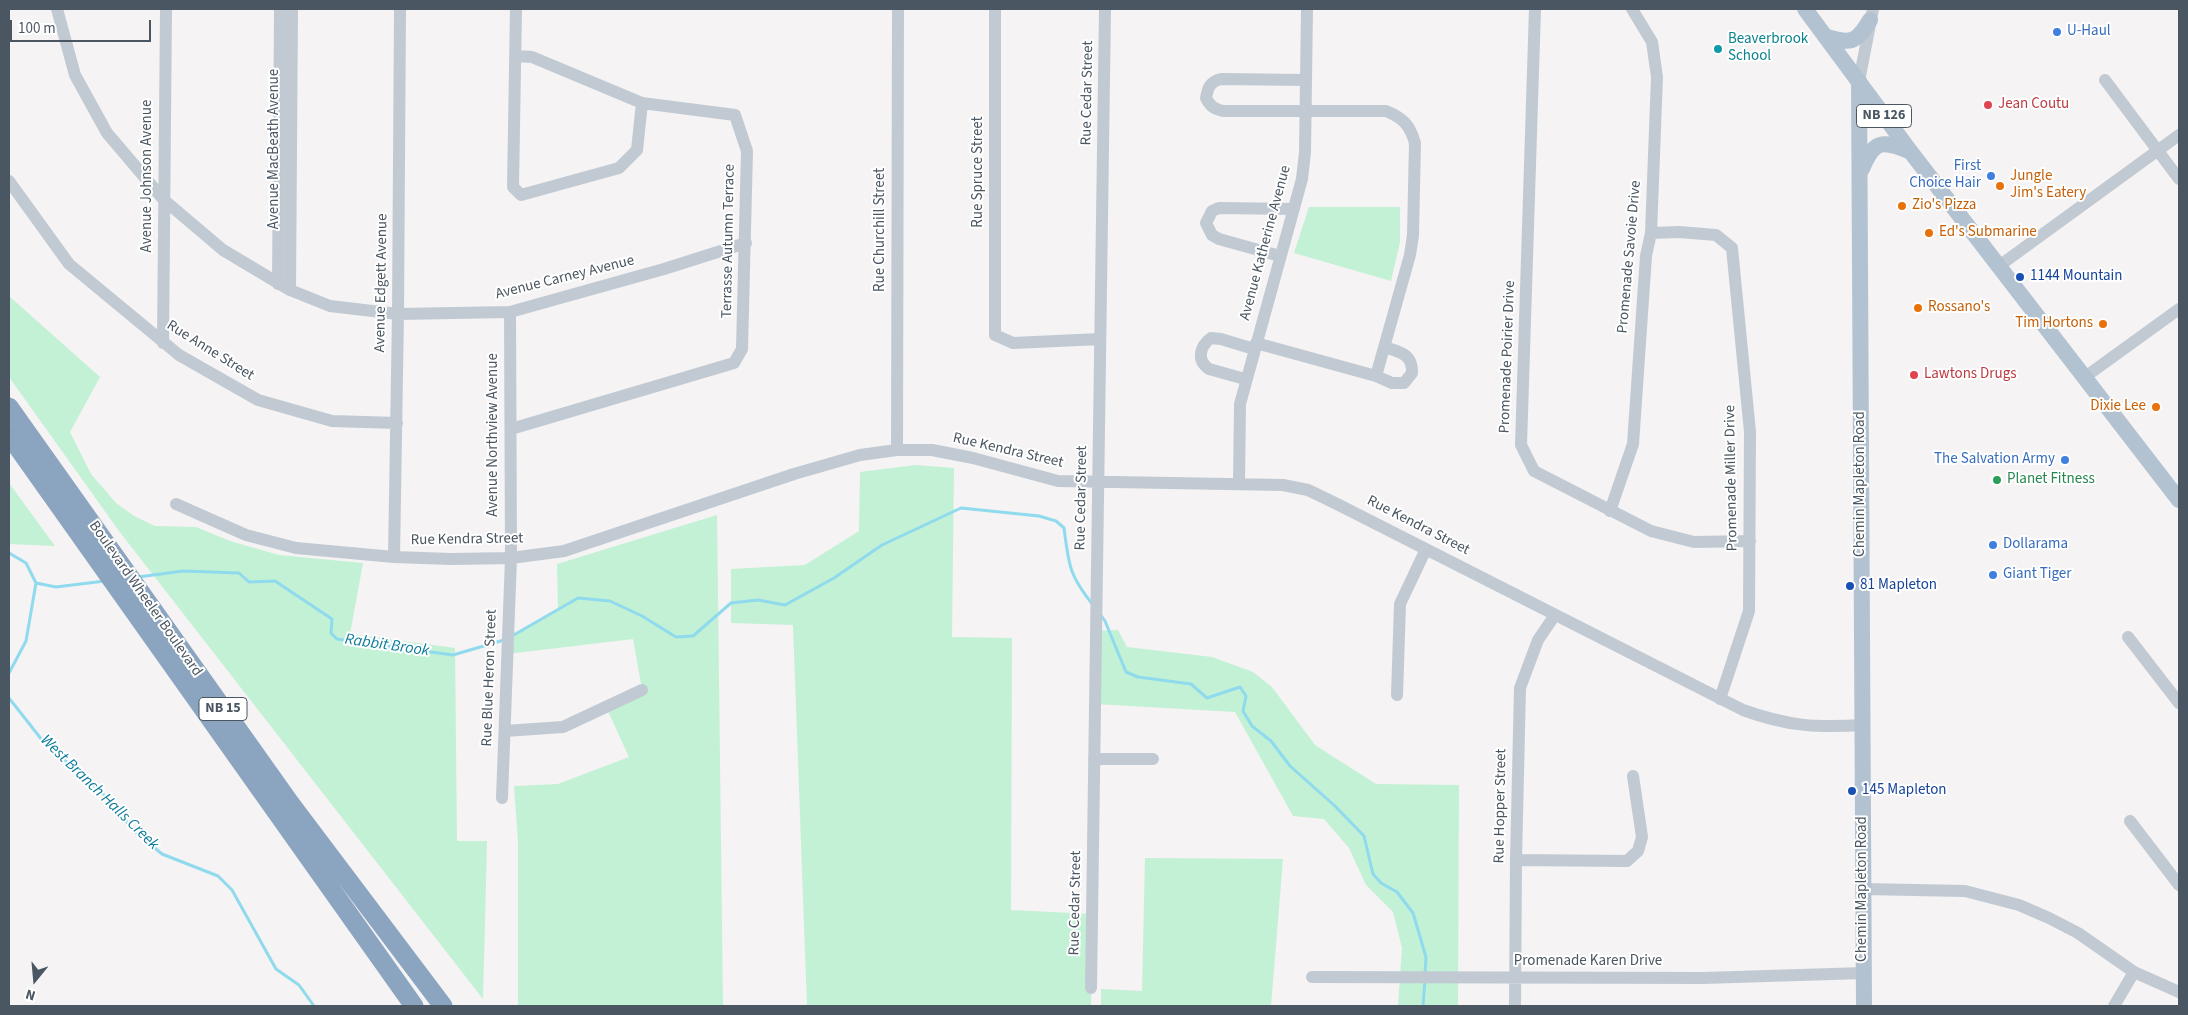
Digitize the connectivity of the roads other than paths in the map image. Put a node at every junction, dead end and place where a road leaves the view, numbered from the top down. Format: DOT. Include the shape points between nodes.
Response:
graph roads {
  1 [pos="57,9"];
  2 [pos="166,9"];
  3 [pos="280,9"];
  4 [pos="292,9"];
  5 [pos="400,9"];
  6 [pos="516,9"];
  7 [pos="898,9"];
  8 [pos="995,9"];
  9 [pos="1105,9"];
  10 [pos="1306,9"];
  11 [pos="1535,9"];
  12 [pos="1632,9"];
  13 [pos="1805,9"];
  14 [pos="1871,15"];
  15 [pos="1825,36"];
  16 [pos="516,56"];
  17 [pos="1305,80"];
  18 [pos="2105,80"];
  19 [pos="1859,81"];
  20 [pos="642,103"];
  21 [pos="1306,111"];
  22 [pos="2179,135"];
  23 [pos="1910,151"];
  24 [pos="2158,151"];
  25 [pos="1859,175"];
  26 [pos="2179,179"];
  27 [pos="9,181"];
  28 [pos="164,200"];
  29 [pos="1294,209"];
  30 [pos="1651,233"];
  31 [pos="746,243"];
  32 [pos="1280,256"];
  33 [pos="1999,266"];
  34 [pos="278,284"];
  35 [pos="290,290"];
  36 [pos="2179,309"];
  37 [pos="510,312"];
  38 [pos="398,314"];
  39 [pos="1100,339"];
  40 [pos="163,343"];
  41 [pos="1255,346"];
  42 [pos="1384,347"];
  43 [pos="1376,376"];
  44 [pos="2085,377"];
  45 [pos="1246,379"];
  46 [pos="9,407"];
  47 [pos="397,423"];
  48 [pos="511,429"];
  49 [pos="9,435"];
  50 [pos="897,450"];
  51 [pos="1098,481"];
  52 [pos="1239,483"];
  53 [pos="2179,500"];
  54 [pos="176,504"];
  55 [pos="1610,511"];
  56 [pos="1750,542"];
  57 [pos="1426,549"];
  58 [pos="394,557"];
  59 [pos="511,558"];
  60 [pos="1555,615"];
  61 [pos="2128,637"];
  62 [pos="642,690"];
  63 [pos="1397,695"];
  64 [pos="1720,700"];
  65 [pos="2179,703"];
  66 [pos="1862,725"];
  67 [pos="505,731"];
  68 [pos="1094,759"];
  69 [pos="1153,759"];
  70 [pos="1633,776"];
  71 [pos="502,798"];
  72 [pos="2130,821"];
  73 [pos="1516,860"];
  74 [pos="2179,885"];
  75 [pos="1863,889"];
  76 [pos="2134,972"];
  77 [pos="1864,973"];
  78 [pos="1312,977"];
  79 [pos="1515,978"];
  80 [pos="1091,988"];
  81 [pos="2179,992"];
  82 [pos="414,1006"];
  83 [pos="443,1006"];
  84 [pos="1515,1006"];
  85 [pos="1864,1006"];
  86 [pos="2114,1006"];
  1 -- 28 [label="street, Avenue Carney Avenue" via="79,84 107,133"];
  2 -- 28 [label="street, Avenue Johnson Avenue"];
  3 -- 34 [label="street, Avenue MacBeath Avenue"];
  4 -- 35 [label="street, Avenue MacBeath Avenue"];
  5 -- 38 [label="street, Avenue Edgett Avenue"];
  6 -- 16 [label="street"];
  7 -- 50 [label="street, Rue Churchill Street"];
  8 -- 39 [label="street, Rue Spruce Street" via="995,335 1013,343"];
  9 -- 39 [label="street, Rue Cedar Street"];
  10 -- 17 [label="street, Avenue Katherine Avenue"];
  11 -- 55 [label="street, Promenade Poirier Drive" via="1521,445 1534,471"];
  12 -- 30 [label="street, Promenade Savoie Drive" via="1652,42 1657,77"];
  13 -- 15 [label="main road, NB 126"];
  14 -- 15 [label="main road" via="1860,36 1846,42"];
  14 -- 19 [label="street"];
  15 -- 19 [label="main road, NB 126"];
  16 -- 20 [label="street, Terrasse Autumn Terrace" via="532,57"];
  16 -- 20 [label="street" via="513,187 521,195 619,168 637,150"];
  17 -- 21 [label="street, Avenue Katherine Avenue"];
  17 -- 21 [label="street" via="1221,79 1210,85 1206,98 1215,109 1223,111"];
  18 -- 24 [label="street"];
  19 -- 23 [label="main road, NB 126"];
  19 -- 25 [label="main road, Chemin Mapleton Road"];
  20 -- 31 [label="street, Terrasse Autumn Terrace" via="735,114 747,151"];
  21 -- 29 [label="street, Avenue Katherine Avenue" via="1302,179"];
  21 -- 42 [label="street" via="1386,111 1400,117 1411,129 1415,143 1413,235"];
  22 -- 24 [label="street"];
  23 -- 25 [label="main road" via="1889,143 1878,144 1869,152"];
  23 -- 33 [label="main road, NB 126"];
  24 -- 26 [label="street"];
  24 -- 33 [label="street"];
  25 -- 66 [label="main road, Chemin Mapleton Road"];
  27 -- 40 [label="street, Rue Anne Street" via="69,264"];
  28 -- 34 [label="street, Avenue Carney Avenue" via="223,250"];
  28 -- 40 [label="street, Avenue Johnson Avenue"];
  29 -- 32 [label="street, Avenue Katherine Avenue"];
  29 -- 32 [label="street" via="1219,208 1212,211 1206,223 1208,230 1219,239"];
  30 -- 55 [label="street, Promenade Savoie Drive" via="1646,256 1633,444"];
  30 -- 56 [label="street, Promenade Miller Drive" via="1716,235 1732,248 1750,432"];
  31 -- 37 [label="street, Avenue Carney Avenue"];
  31 -- 48 [label="street, Terrasse Autumn Terrace" via="742,349 734,363"];
  32 -- 41 [label="street, Avenue Katherine Avenue"];
  33 -- 44 [label="main road, NB 126"];
  34 -- 35 [label="street, Avenue Carney Avenue"];
  35 -- 38 [label="street, Avenue Carney Avenue" via="330,306"];
  36 -- 44 [label="street"];
  37 -- 38 [label="street, Avenue Carney Avenue"];
  37 -- 48 [label="street, Avenue Northview Avenue"];
  38 -- 47 [label="street, Avenue Edgett Avenue"];
  39 -- 51 [label="street, Rue Cedar Street"];
  40 -- 47 [label="street, Rue Anne Street" via="258,400 332,421"];
  41 -- 43 [label="street"];
  41 -- 45 [label="street, Avenue Katherine Avenue"];
  41 -- 45 [label="street" via="1211,338 1200,354 1205,366"];
  42 -- 43 [label="street"];
  42 -- 43 [label="street" via="1411,359 1412,373 1404,383 1398,384"];
  44 -- 53 [label="main road, NB 126"];
  45 -- 52 [label="street, Avenue Katherine Avenue" via="1240,404"];
  46 -- 83 [label="highway, Boulevard Wheeler Boulevard / NB 15" via="290,803"];
  47 -- 58 [label="street, Avenue Edgett Avenue"];
  48 -- 59 [label="street, Avenue Northview Avenue"];
  49 -- 82 [label="highway, Boulevard Wheeler Boulevard / NB 15"];
  50 -- 51 [label="street, Rue Kendra Street" via="932,450 1058,481"];
  50 -- 59 [label="street, Rue Kendra Street" via="860,455 794,474 564,551"];
  51 -- 52 [label="street, Rue Kendra Street"];
  51 -- 68 [label="street, Rue Cedar Street"];
  52 -- 57 [label="street, Rue Kendra Street" via="1308,490"];
  54 -- 58 [label="street, Rue Kendra Street" via="246,535 296,548"];
  55 -- 56 [label="street, Promenade Poirier Drive" via="1651,531 1694,542"];
  56 -- 64 [label="street, Promenade Miller Drive" via="1750,612"];
  57 -- 60 [label="street, Rue Kendra Street"];
  57 -- 63 [label="street" via="1400,604"];
  58 -- 59 [label="street, Rue Kendra Street" via="451,560"];
  59 -- 67 [label="street, Rue Blue Heron Street"];
  60 -- 64 [label="street, Rue Kendra Street"];
  60 -- 73 [label="street, Rue Hopper Street" via="1538,640 1520,688"];
  61 -- 65 [label="street"];
  62 -- 67 [label="street" via="563,728"];
  64 -- 66 [label="street, Rue Kendra Street" via="1766,719 1794,725"];
  66 -- 75 [label="main road, Chemin Mapleton Road"];
  67 -- 71 [label="street, Rue Blue Heron Street"];
  68 -- 69 [label="street"];
  68 -- 80 [label="street, Rue Cedar Street"];
  70 -- 73 [label="street" via="1642,837 1638,851 1627,861"];
  72 -- 74 [label="street"];
  73 -- 79 [label="street, Rue Hopper Street"];
  75 -- 76 [label="street" via="1965,891 2001,900 2078,933"];
  75 -- 77 [label="main road, Chemin Mapleton Road"];
  76 -- 81 [label="street"];
  76 -- 86 [label="street"];
  77 -- 79 [label="street, Promenade Karen Drive" via="1732,978"];
  77 -- 85 [label="main road, Chemin Mapleton Road"];
  78 -- 79 [label="street, Promenade Karen Drive"];
  79 -- 84 [label="street, Rue Hopper Street"];
}
